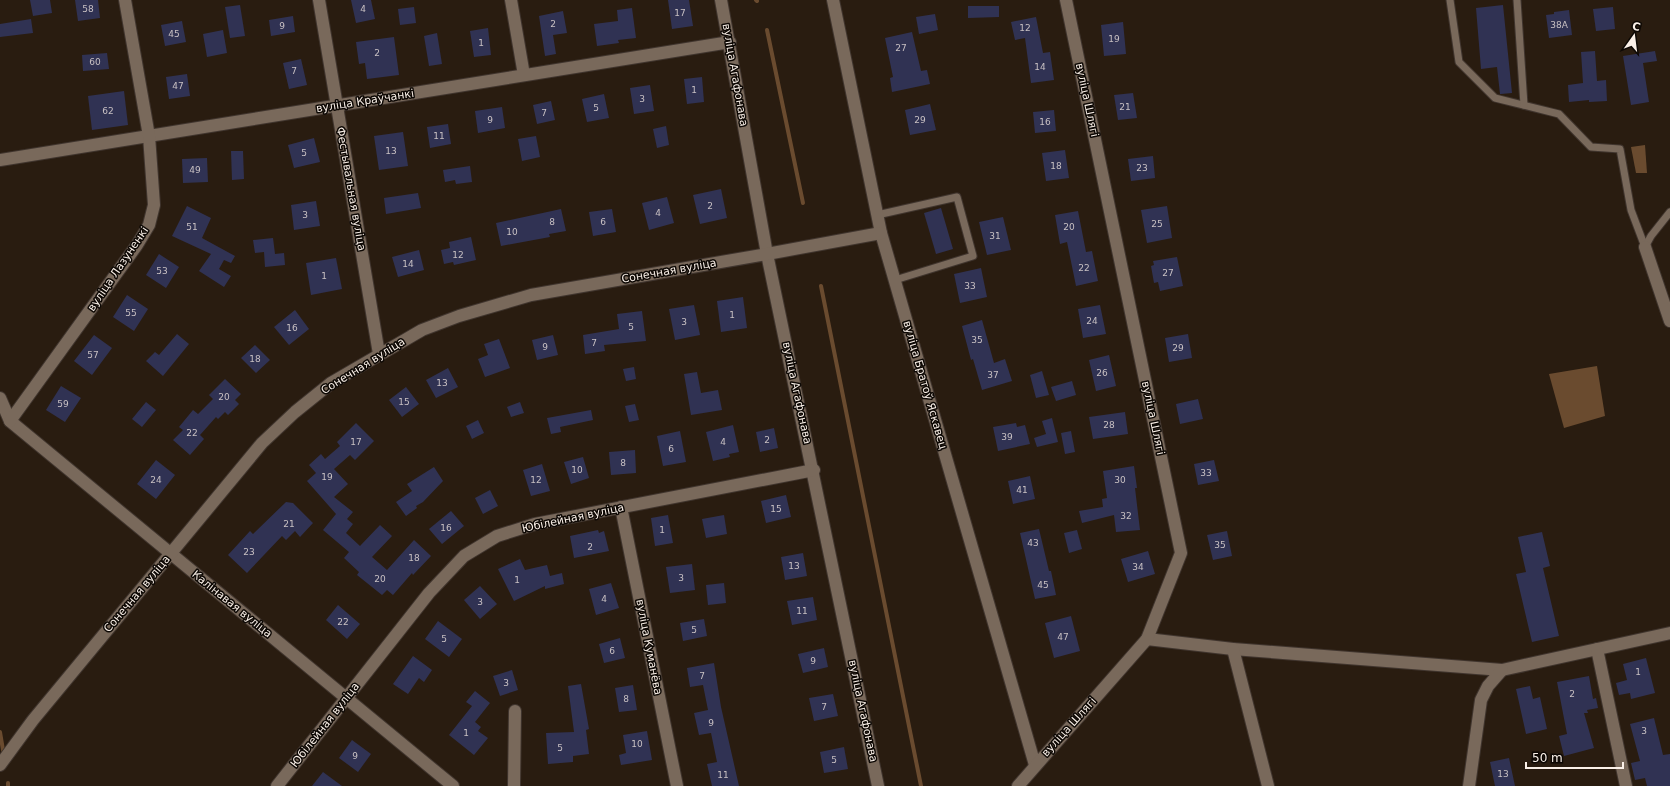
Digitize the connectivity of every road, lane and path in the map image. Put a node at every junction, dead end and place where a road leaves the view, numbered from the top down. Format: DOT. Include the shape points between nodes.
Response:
graph roads {
  1 [pos="125,0"];
  2 [pos="319,0"];
  3 [pos="511,0"];
  4 [pos="721,0"];
  5 [pos="833,0"];
  6 [pos="1066,0"];
  7 [pos="1450,0"];
  8 [pos="1516,0"];
  9 [pos="730,42"];
  10 [pos="524,75"];
  11 [pos="337,105"];
  12 [pos="1524,105"];
  13 [pos="149,136"];
  14 [pos="0,160"];
  15 [pos="1670,212"];
  16 [pos="877,215"];
  17 [pos="881,232"];
  18 [pos="1645,247"];
  19 [pos="768,254"];
  20 [pos="895,280"];
  21 [pos="1670,321"];
  22 [pos="379,354"];
  23 [pos="0,398"];
  24 [pos="10,421"];
  25 [pos="814,470"];
  26 [pos="621,507"];
  27 [pos="170,554"];
  28 [pos="1670,633"];
  29 [pos="1147,639"];
  30 [pos="1233,649"];
  31 [pos="1597,649"];
  32 [pos="1502,670"];
  33 [pos="346,697"];
  34 [pos="515,711"];
  35 [pos="0,765"];
  36 [pos="1035,765"];
  37 [pos="277,786"];
  38 [pos="454,786"];
  39 [pos="514,786"];
  40 [pos="677,786"];
  41 [pos="878,786"];
  42 [pos="1018,786"];
  43 [pos="1268,786"];
  44 [pos="1469,786"];
  45 [pos="1626,786"];
  1 -- 13 [label="street, вуліца Лазуненкі"];
  2 -- 11 [label="street, Фестывальная вуліца"];
  3 -- 10 [label="street"];
  4 -- 9 [label="street, вуліца Агафонава"];
  5 -- 16 [label="street, вуліца Братоў Яскавец"];
  6 -- 29 [label="street, вуліца Шлягі" via="1181,553"];
  7 -- 12 [label="lane" via="1459,62 1495,98"];
  8 -- 12 [label="lane"];
  9 -- 10 [label="street, вуліца Краўчанкі"];
  9 -- 19 [label="street, вуліца Агафонава"];
  10 -- 11 [label="street, вуліца Краўчанкі"];
  11 -- 13 [label="street, вуліца Краўчанкі"];
  11 -- 22 [label="street, Фестывальная вуліца"];
  12 -- 18 [label="lane" via="1559,114 1591,147 1620,149 1631,210"];
  13 -- 14 [label="street, вуліца Краўчанкі"];
  13 -- 24 [label="street, вуліца Лазуненкі" via="154,205 149,225"];
  15 -- 18 [label="lane"];
  16 -- 17 [label="street, вуліца Братоў Яскавец"];
  16 -- 20 [label="lane" via="957,197 973,256"];
  17 -- 19 [label="street, Сонечная вуліца"];
  17 -- 20 [label="street, вуліца Братоў Яскавец"];
  18 -- 21 [label="street"];
  19 -- 22 [label="street, Сонечная вуліца" via="531,295 459,316 422,330"];
  19 -- 25 [label="street, вуліца Агафонава"];
  20 -- 36 [label="street, вуліца Братоў Яскавец"];
  22 -- 27 [label="street, Сонечная вуліца" via="331,383 262,443"];
  23 -- 24 [label="street"];
  24 -- 27 [label="street, Калінавая вуліца"];
  25 -- 26 [label="street, Юбілейная вуліца"];
  25 -- 41 [label="street, вуліца Агафонава"];
  26 -- 33 [label="street, Юбілейная вуліца" via="535,524 497,536 464,556 429,593"];
  26 -- 40 [label="street, вуліца Куманёва"];
  27 -- 33 [label="street, Калінавая вуліца"];
  27 -- 35 [label="street, Сонечная вуліца" via="33,720"];
  28 -- 31 [label="street"];
  29 -- 30 [label="street"];
  29 -- 36 [label="street, вуліца Шлягі"];
  30 -- 32 [label="street"];
  30 -- 43 [label="street"];
  31 -- 32 [label="street"];
  31 -- 45 [label="street"];
  32 -- 44 [label="street" via="1488,686 1481,700"];
  33 -- 37 [label="street, Юбілейная вуліца"];
  33 -- 38 [label="street, Калінавая вуліца"];
  34 -- 39 [label="street"];
  36 -- 42 [label="street, вуліца Шлягі"];
}
